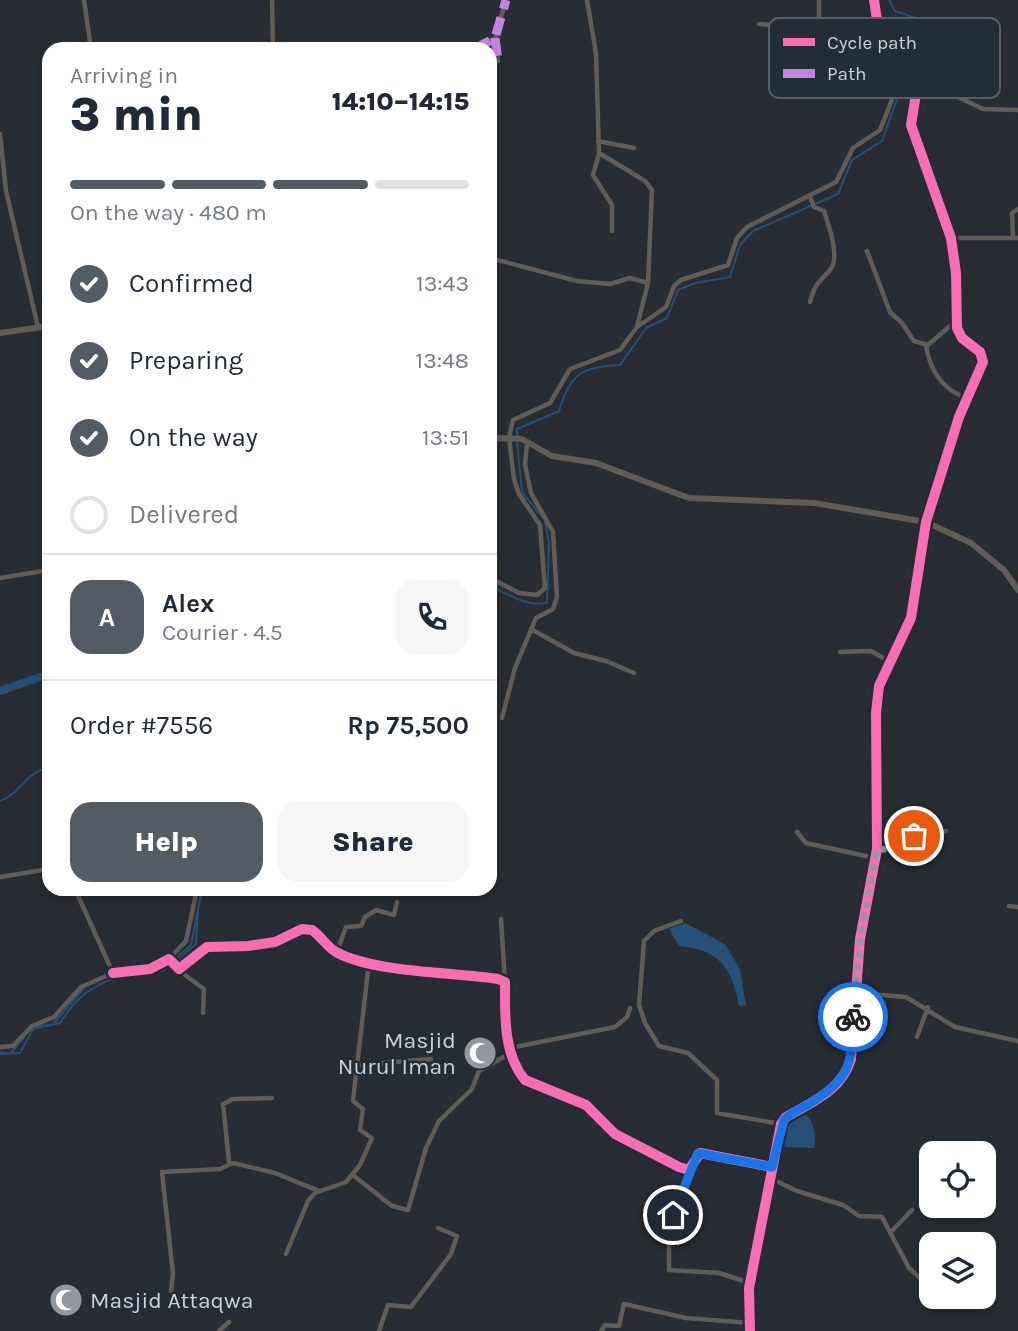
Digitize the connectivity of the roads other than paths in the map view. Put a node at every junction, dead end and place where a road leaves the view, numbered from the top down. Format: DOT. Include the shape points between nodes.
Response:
graph roads {
  1 [pos="84,0"];
  2 [pos="272,0"];
  3 [pos="506,0"];
  4 [pos="587,0"];
  5 [pos="819,0"];
  6 [pos="874,0"];
  7 [pos="819,18"];
  8 [pos="877,18"];
  9 [pos="759,23"];
  10 [pos="769,24"];
  11 [pos="495,38"];
  12 [pos="90,42"];
  13 [pos="273,42"];
  14 [pos="487,42"];
  15 [pos="496,42"];
  16 [pos="497,53"];
  17 [pos="498,61"];
  18 [pos="893,98"];
  19 [pos="915,98"];
  20 [pos="960,98"];
  21 [pos="1018,110"];
  22 [pos="0,134"];
  23 [pos="598,141"];
  24 [pos="634,148"];
  25 [pos="599,153"];
  26 [pos="812,202"];
  27 [pos="1018,209"];
  28 [pos="612,231"];
  29 [pos="951,237"];
  30 [pos="1016,238"];
  31 [pos="867,251"];
  32 [pos="497,260"];
  33 [pos="648,283"];
  34 [pos="810,302"];
  35 [pos="957,320"];
  36 [pos="42,327"];
  37 [pos="637,327"];
  38 [pos="38,328"];
  39 [pos="0,333"];
  40 [pos="926,346"];
  41 [pos="966,398"];
  42 [pos="510,437"];
  43 [pos="497,438"];
  44 [pos="524,441"];
  45 [pos="926,522"];
  46 [pos="42,571"];
  47 [pos="0,578"];
  48 [pos="497,581"];
  49 [pos="1018,590"];
  50 [pos="531,629"];
  51 [pos="840,652"];
  52 [pos="890,662"];
  53 [pos="634,673"];
  54 [pos="502,718"];
  55 [pos="946,831"];
  56 [pos="797,832"];
  57 [pos="877,849"];
  58 [pos="876,858"];
  59 [pos="42,870"];
  60 [pos="0,877"];
  61 [pos="78,896"];
  62 [pos="196,896"];
  63 [pos="397,902"];
  64 [pos="1009,906"];
  65 [pos="1018,907"];
  66 [pos="502,919"];
  67 [pos="681,921"];
  68 [pos="337,952"];
  69 [pos="170,960"];
  70 [pos="369,962"];
  71 [pos="179,968"];
  72 [pos="113,972"];
  73 [pos="505,982"];
  74 [pos="855,993"];
  75 [pos="928,1007"];
  76 [pos="630,1009"];
  77 [pos="203,1013"];
  78 [pos="917,1037"];
  79 [pos="1018,1041"];
  80 [pos="0,1047"];
  81 [pos="511,1050"];
  82 [pos="431,1059"];
  83 [pos="359,1065"];
  84 [pos="272,1098"];
  85 [pos="781,1124"];
  86 [pos="231,1164"];
  87 [pos="772,1167"];
  88 [pos="689,1170"];
  89 [pos="353,1175"];
  90 [pos="769,1178"];
  91 [pos="320,1191"];
  92 [pos="912,1210"];
  93 [pos="438,1228"];
  94 [pos="890,1233"];
  95 [pos="286,1254"];
  96 [pos="919,1277"];
  97 [pos="750,1283"];
  98 [pos="171,1291"];
  99 [pos="229,1322"];
  100 [pos="750,1327"];
  101 [pos="219,1331"];
  102 [pos="379,1331"];
  103 [pos="601,1331"];
  1 -- 12 [label="street"];
  2 -- 13 [label="street"];
  3 -- 11 [label="street"];
  4 -- 23 [label="street" via="596,53"];
  5 -- 7 [label="street"];
  6 -- 8 [label="street"];
  9 -- 10 [label="street"];
  11 -- 14 [label="street"];
  11 -- 15 [label="street"];
  16 -- 17 [label="street"];
  18 -- 26 [label="street" via="880,130 853,148 836,182"];
  19 -- 29 [label="street" via="911,125"];
  20 -- 21 [label="street" via="983,108"];
  22 -- 38 [label="street" via="6,191"];
  23 -- 24 [label="street"];
  23 -- 25 [label="street"];
  25 -- 28 [label="street" via="593,176 612,205"];
  25 -- 33 [label="street" via="652,190"];
  26 -- 34 [label="street" via="824,211 833,256 832,267 816,284"];
  26 -- 37 [label="street" via="747,227 737,238 728,265 681,280 666,307"];
  27 -- 30 [label="street" via="1012,213"];
  29 -- 30 [label="street"];
  29 -- 35 [label="street"];
  31 -- 40 [label="street" via="890,312 914,341"];
  32 -- 33 [label="street" via="577,281 610,284 630,278"];
  33 -- 37 [label="street"];
  35 -- 40 [label="street"];
  35 -- 41 [label="street" via="960,335 983,358"];
  36 -- 38 [label="street"];
  37 -- 42 [label="street" via="616,353 570,369 550,403 517,417"];
  38 -- 39 [label="street"];
  40 -- 41 [label="street" via="933,373"];
  41 -- 45 [label="street"];
  42 -- 43 [label="street"];
  42 -- 44 [label="street"];
  42 -- 48 [label="street" via="519,494 540,525 545,588 528,595"];
  44 -- 45 [label="street" via="552,456 596,463 689,498 814,503"];
  44 -- 50 [label="street" via="531,494 553,532 558,597 553,609 536,618"];
  45 -- 49 [label="street" via="971,543 1004,570"];
  45 -- 52 [label="street" via="911,618"];
  46 -- 47 [label="street"];
  50 -- 53 [label="street" via="574,653"];
  50 -- 54 [label="street"];
  51 -- 52 [label="street" via="871,650"];
  52 -- 57 [label="street" via="879,686 876,713"];
  55 -- 57 [label="street" via="910,837 903,850"];
  56 -- 58 [label="street" via="806,844"];
  57 -- 58 [label="street"];
  58 -- 74 [label="street"];
  59 -- 60 [label="street"];
  61 -- 72 [label="street"];
  62 -- 69 [label="street" via="186,941"];
  63 -- 68 [label="street" via="394,915 376,910 361,926 346,927"];
  64 -- 65 [label="street"];
  66 -- 73 [label="street"];
  67 -- 85 [label="street" via="654,931 644,941 639,1005 649,1031 659,1046 688,1053 717,1080 717,1113"];
  68 -- 70 [label="street"];
  68 -- 71 [label="street" via="321,935 302,929 275,942 207,947"];
  69 -- 71 [label="street"];
  69 -- 72 [label="street" via="150,969"];
  70 -- 73 [label="street"];
  70 -- 83 [label="street"];
  71 -- 77 [label="street" via="204,989"];
  72 -- 80 [label="street" via="81,987 54,1017 32,1026 13,1046"];
  73 -- 81 [label="street" via="505,1026"];
  74 -- 75 [label="street" via="906,996"];
  74 -- 85 [label="street" via="852,1050 845,1075"];
  75 -- 78 [label="street"];
  75 -- 79 [label="street" via="955,1027"];
  76 -- 81 [label="street" via="615,1027"];
  81 -- 88 [label="street" via="526,1080 577,1100 615,1134"];
  81 -- 89 [label="street" via="479,1071 472,1089 439,1121 408,1210 392,1206"];
  82 -- 83 [label="street"];
  83 -- 89 [label="street" via="353,1101 363,1109 360,1130 372,1139"];
  84 -- 86 [label="street" via="233,1099 223,1104"];
  85 -- 87 [label="street"];
  86 -- 91 [label="street" via="275,1173"];
  86 -- 98 [label="street" via="220,1169 162,1172"];
  87 -- 88 [label="street" via="698,1153"];
  87 -- 90 [label="street"];
  88 -- 97 [label="street" via="669,1222 669,1270 719,1273"];
  89 -- 91 [label="street"];
  90 -- 94 [label="street" via="859,1216 882,1217"];
  90 -- 97 [label="street"];
  91 -- 95 [label="street" via="312,1195 298,1217"];
  92 -- 94 [label="street"];
  93 -- 102 [label="street" via="457,1236 451,1254 411,1307 388,1305"];
  94 -- 96 [label="street"];
  97 -- 100 [label="street"];
  99 -- 101 [label="street"];
  100 -- 103 [label="street" via="624,1304 619,1326 605,1325"];
}
